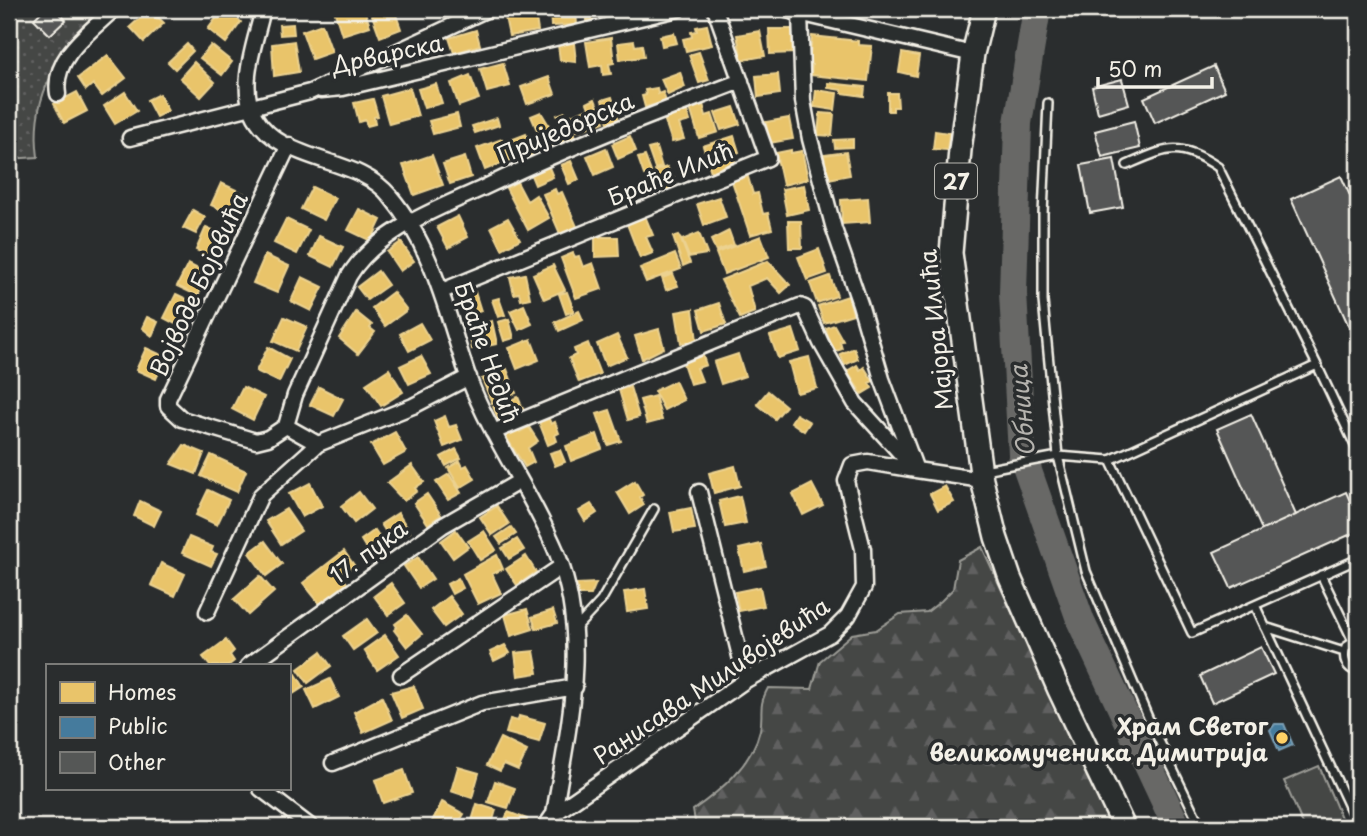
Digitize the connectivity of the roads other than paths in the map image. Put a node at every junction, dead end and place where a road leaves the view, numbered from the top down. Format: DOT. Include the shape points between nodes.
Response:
graph roads {
  1 [pos="114,9"];
  2 [pos="263,9"];
  3 [pos="488,9"];
  4 [pos="678,9"];
  5 [pos="715,9"];
  6 [pos="984,9"];
  7 [pos="791,10"];
  8 [pos="973,54"];
  9 [pos="741,81"];
  10 [pos="310,92"];
  11 [pos="58,94"];
  12 [pos="1048,103"];
  13 [pos="252,108"];
  14 [pos="130,138"];
  15 [pos="289,145"];
  16 [pos="1127,165"];
  17 [pos="410,222"];
  18 [pos="442,291"];
  19 [pos="1317,365"];
  20 [pos="469,377"];
  21 [pos="286,426"];
  22 [pos="493,432"];
  23 [pos="318,444"];
  24 [pos="1358,452"];
  25 [pos="1054,457"];
  26 [pos="1110,460"];
  27 [pos="916,470"];
  28 [pos="988,472"];
  29 [pos="520,481"];
  30 [pos="699,492"];
  31 [pos="654,509"];
  32 [pos="1358,559"];
  33 [pos="562,566"];
  34 [pos="1321,575"];
  35 [pos="1255,605"];
  36 [pos="207,612"];
  37 [pos="1265,626"];
  38 [pos="574,629"];
  39 [pos="1356,640"];
  40 [pos="1344,652"];
  41 [pos="251,664"];
  42 [pos="1358,672"];
  43 [pos="401,675"];
  44 [pos="746,680"];
  45 [pos="575,687"];
  46 [pos="333,763"];
  47 [pos="262,790"];
  48 [pos="1358,813"];
  49 [pos="554,814"];
  50 [pos="310,827"];
  51 [pos="545,827"];
  52 [pos="1124,827"];
  53 [pos="1201,827"];
  1 -- 11 [label="street" via="62,63"];
  2 -- 13 [label="street" via="248,84"];
  3 -- 10 [label="street"];
  4 -- 10 [label="street, Дрварска"];
  5 -- 9 [label="street, Браће Илић"];
  6 -- 8 [label="main road, Мајора Илића / 27"];
  7 -- 8 [label="street"];
  7 -- 27 [label="street" via="810,139 881,379"];
  8 -- 28 [label="main road, Мајора Илића / 27" via="951,253"];
  9 -- 17 [label="street, Приједорска" via="621,127"];
  9 -- 18 [label="street, Браће Илић" via="768,158"];
  10 -- 13 [label="street"];
  12 -- 25 [label="lane" via="1043,301"];
  13 -- 14 [label="street"];
  13 -- 15 [label="street, Браће Недић" via="264,128"];
  15 -- 17 [label="street, Браће Недић" via="376,183"];
  15 -- 21 [label="street, Војводе Бојовића" via="168,399 168,406 182,419 256,441"];
  16 -- 19 [label="lane" via="1165,148 1195,152 1218,167"];
  17 -- 18 [label="street, Браће Недић"];
  17 -- 21 [label="street" via="363,258 349,276 295,395"];
  18 -- 20 [label="street, Браће Недић"];
  19 -- 24 [label="lane"];
  19 -- 26 [label="lane"];
  20 -- 22 [label="street, Браће Недић"];
  20 -- 23 [label="street" via="413,407"];
  21 -- 23 [label="street"];
  22 -- 27 [label="street" via="800,306 860,410"];
  22 -- 29 [label="street, Браће Недић"];
  23 -- 36 [label="street" via="261,495"];
  25 -- 26 [label="lane"];
  25 -- 28 [label="lane"];
  25 -- 53 [label="lane" via="1086,571"];
  26 -- 35 [label="lane" via="1192,633"];
  27 -- 28 [label="street, Ранисава Миливојевића"];
  27 -- 44 [label="street, Ранисава Миливојевића" via="868,462 852,465 847,488 863,549 864,587 857,603 830,634"];
  28 -- 52 [label="main road, Мајора Илића / 27" via="996,537 1025,614"];
  29 -- 33 [label="street, Браће Недић"];
  29 -- 41 [label="street, 17. пука" via="442,526"];
  30 -- 44 [label="street"];
  31 -- 38 [label="lane" via="601,601"];
  32 -- 34 [label="lane"];
  33 -- 38 [label="street, Браће Недић"];
  33 -- 43 [label="street"];
  34 -- 35 [label="lane"];
  34 -- 39 [label="lane"];
  35 -- 37 [label="lane"];
  37 -- 40 [label="lane"];
  37 -- 48 [label="lane" via="1353,815"];
  38 -- 45 [label="street, Браће Недић"];
  39 -- 40 [label="lane"];
  40 -- 42 [label="lane" via="1348,667"];
  44 -- 49 [label="street, Ранисава Миливојевића"];
  45 -- 46 [label="street" via="482,704"];
  45 -- 49 [label="street, Браће Недић"];
  47 -- 50 [label="street"];
  49 -- 51 [label="street, Браће Недић"];
}
